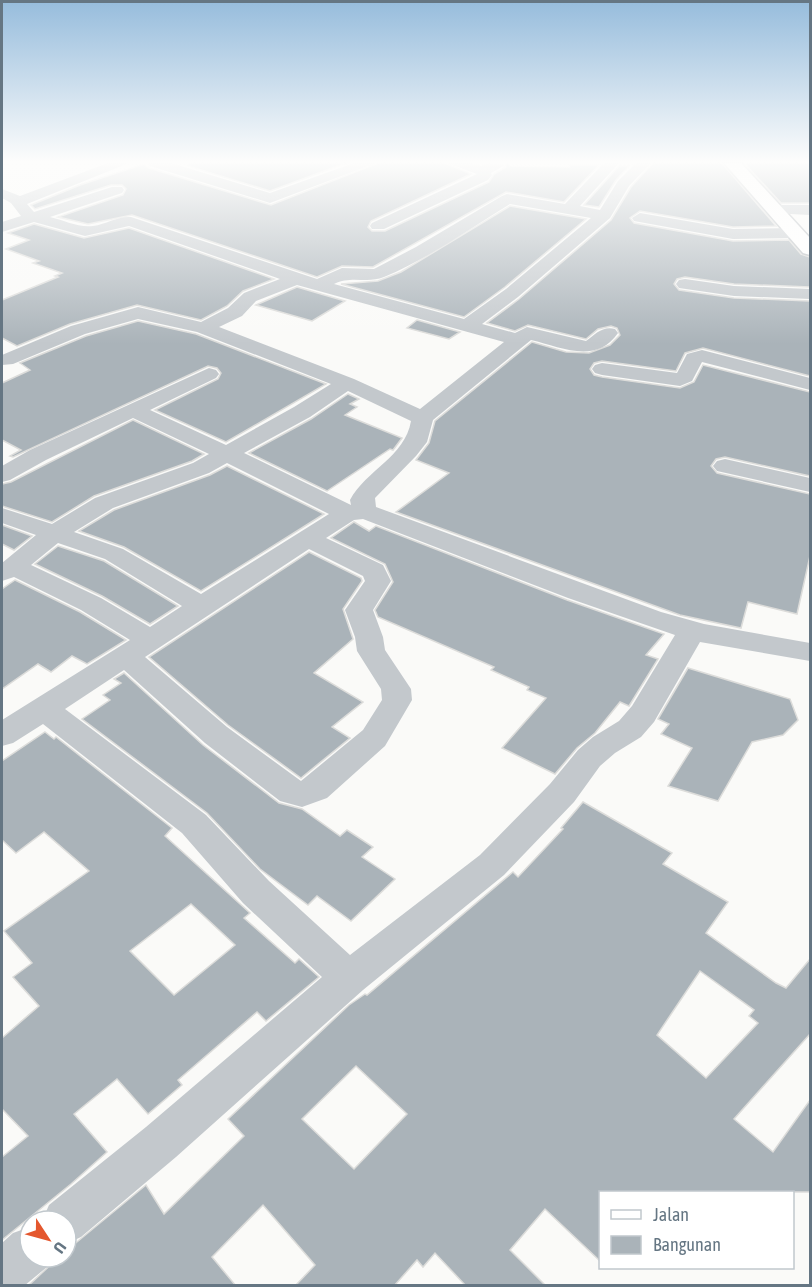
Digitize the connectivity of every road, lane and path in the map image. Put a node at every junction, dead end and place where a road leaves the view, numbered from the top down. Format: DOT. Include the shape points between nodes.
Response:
graph roads {
  1 [pos="56,223"];
  2 [pos="117,223"];
  3 [pos="134,223"];
  4 [pos="384,223"];
  5 [pos="468,223"];
  6 [pos="594,223"];
  7 [pos="669,223"];
  8 [pos="788,223"];
  9 [pos="378,226"];
  10 [pos="806,244"];
  11 [pos="296,279"];
  12 [pos="685,284"];
  13 [pos="319,285"];
  14 [pos="810,294"];
  15 [pos="467,326"];
  16 [pos="203,328"];
  17 [pos="608,333"];
  18 [pos="518,340"];
  19 [pos="3,364"];
  20 [pos="602,369"];
  21 [pos="209,374"];
  22 [pos="347,383"];
  23 [pos="810,384"];
  24 [pos="134,411"];
  25 [pos="422,418"];
  26 [pos="228,454"];
  27 [pos="725,466"];
  28 [pos="2,475"];
  29 [pos="810,484"];
  30 [pos="356,512"];
  31 [pos="2,514"];
  32 [pos="56,532"];
  33 [pos="306,538"];
  34 [pos="7,570"];
  35 [pos="203,607"];
  36 [pos="692,631"];
  37 [pos="152,640"];
  38 [pos="810,652"];
  39 [pos="126,656"];
  40 [pos="43,708"];
  41 [pos="2,735"];
  42 [pos="349,978"];
  43 [pos="78,1210"];
  44 [pos="18,1260"];
  45 [pos="2,1273"];
  1 -- 2 [label="street" via="85,231"];
  3 -- 11 [label="street"];
  4 -- 9 [label="street"];
  5 -- 13 [label="street" via="377,274 342,273"];
  6 -- 15 [label="street"];
  7 -- 10 [label="street"];
  8 -- 10 [label="main road"];
  11 -- 13 [label="street"];
  11 -- 16 [label="street" via="250,297 235,312"];
  12 -- 14 [label="street" via="734,291"];
  13 -- 15 [label="street"];
  15 -- 18 [label="street"];
  16 -- 19 [label="street" via="138,313 78,330"];
  16 -- 22 [label="street"];
  17 -- 18 [label="street" via="586,347 532,333"];
  18 -- 25 [label="street"];
  20 -- 23 [label="street" via="680,380 685,378 694,358 705,356"];
  21 -- 24 [label="street"];
  22 -- 25 [label="street"];
  22 -- 26 [label="street"];
  24 -- 26 [label="street"];
  24 -- 28 [label="street"];
  25 -- 30 [label="street" via="416,442 364,496"];
  26 -- 30 [label="street"];
  26 -- 32 [label="street" via="201,468 105,503"];
  27 -- 29 [label="street"];
  30 -- 33 [label="street"];
  30 -- 36 [label="street"];
  31 -- 32 [label="street"];
  32 -- 34 [label="street"];
  32 -- 35 [label="street" via="114,554"];
  33 -- 35 [label="street"];
  33 -- 39 [label="street" via="374,571 378,581 359,610 371,651 396,689 397,700 374,738 315,789 303,794 292,792 216,735"];
  34 -- 37 [label="street" via="92,604"];
  35 -- 37 [label="street"];
  36 -- 38 [label="street"];
  36 -- 42 [label="street" via="630,729 589,758 562,793 492,866"];
  37 -- 39 [label="street"];
  39 -- 40 [label="street"];
  40 -- 41 [label="street"];
  40 -- 42 [label="street" via="194,824 256,892"];
  42 -- 43 [label="street"];
  44 -- 45 [label="street"];
}
